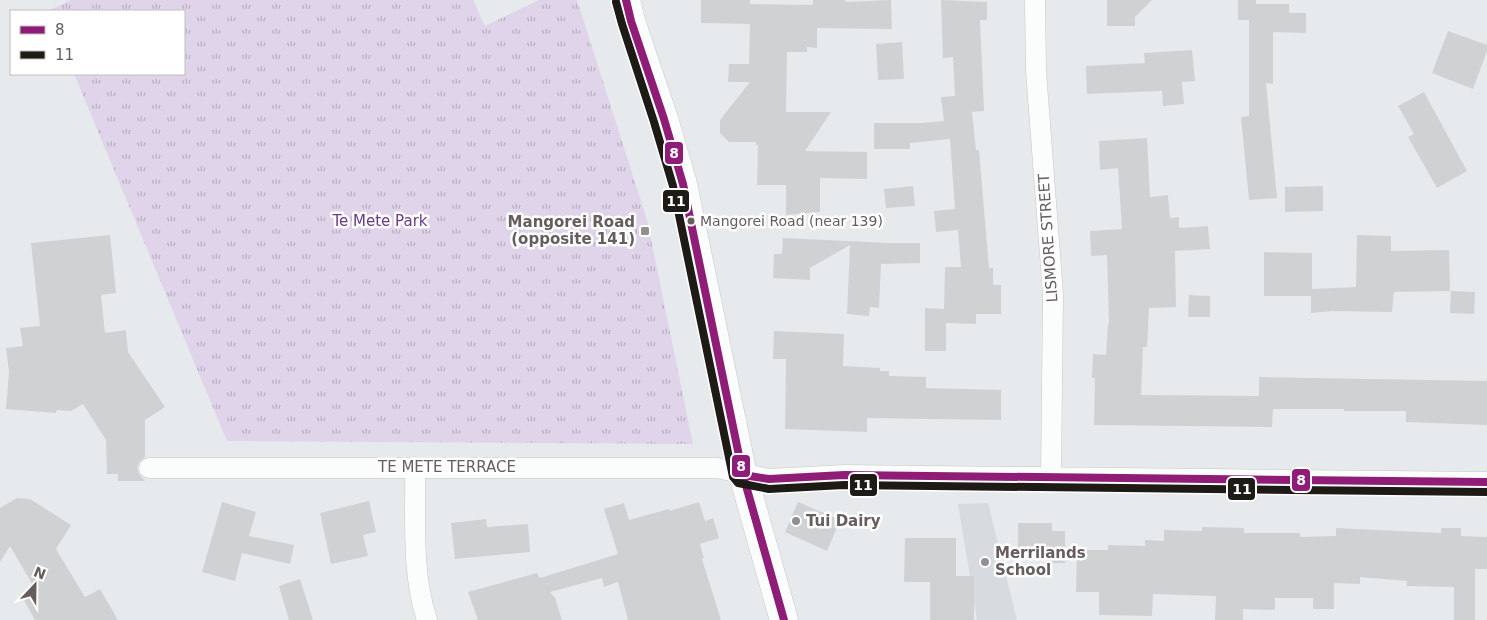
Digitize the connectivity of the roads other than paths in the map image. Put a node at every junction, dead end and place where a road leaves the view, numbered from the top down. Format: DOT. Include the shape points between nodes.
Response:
graph roads {
  1 [pos="626,0"];
  2 [pos="1035,0"];
  3 [pos="415,467"];
  4 [pos="149,468"];
  5 [pos="743,475"];
  6 [pos="1051,477"];
  7 [pos="1487,482"];
  8 [pos="427,620"];
  9 [pos="784,620"];
  1 -- 5 [label="main road" via="683,184"];
  2 -- 6 [label="street, LISMORE STREET" via="1036,71 1053,294"];
  3 -- 4 [label="street, TE METE TERRACE"];
  3 -- 5 [label="street, TE METE TERRACE" via="717,468"];
  3 -- 8 [label="street" via="416,561"];
  5 -- 6 [label="street, TE METE TERRACE" via="769,479 844,474"];
  5 -- 9 [label="main road"];
  6 -- 7 [label="street, TE METE TERRACE"];
}
